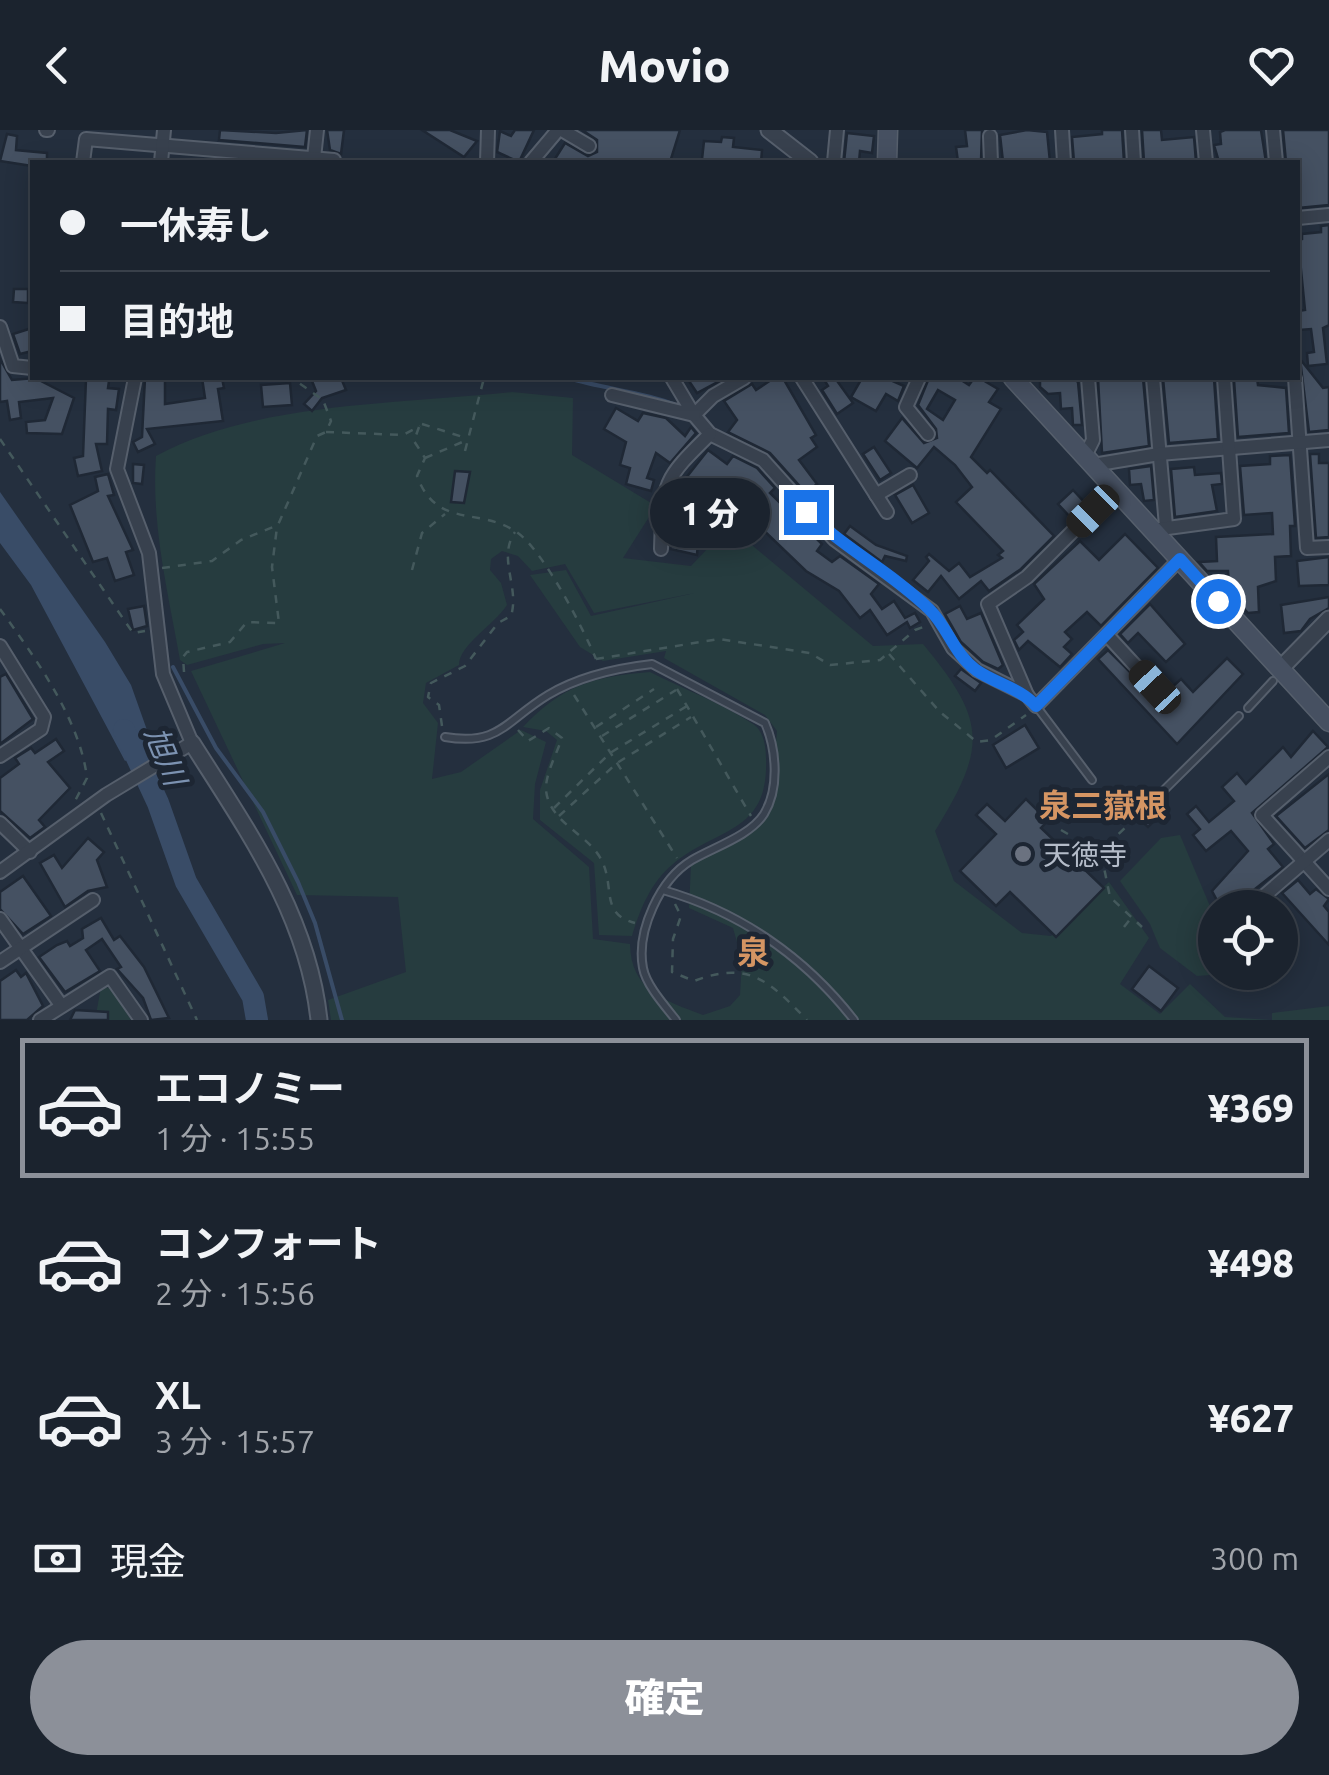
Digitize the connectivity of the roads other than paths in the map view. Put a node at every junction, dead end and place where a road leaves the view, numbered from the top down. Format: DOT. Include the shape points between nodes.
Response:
graph roads {
  1 [pos="164,130"];
  2 [pos="318,130"];
  3 [pos="488,130"];
  4 [pos="560,130"];
  5 [pos="769,130"];
  6 [pos="837,130"];
  7 [pos="888,130"];
  8 [pos="1062,130"];
  9 [pos="1132,130"];
  10 [pos="1203,130"];
  11 [pos="1274,130"];
  12 [pos="990,136"];
  13 [pos="589,146"];
  14 [pos="162,155"];
  15 [pos="314,158"];
  16 [pos="83,160"];
  17 [pos="334,160"];
  18 [pos="487,160"];
  19 [pos="533,160"];
  20 [pos="807,160"];
  21 [pos="834,160"];
  22 [pos="887,160"];
  23 [pos="992,160"];
  24 [pos="1064,160"];
  25 [pos="1134,160"];
  26 [pos="1206,160"];
  27 [pos="1276,160"];
  28 [pos="1329,215"];
  29 [pos="1300,218"];
  30 [pos="0,327"];
  31 [pos="30,368"];
  32 [pos="135,380"];
  33 [pos="673,380"];
  34 [pos="741,380"];
  35 [pos="803,380"];
  36 [pos="917,380"];
  37 [pos="1015,380"];
  38 [pos="1030,380"];
  39 [pos="1088,380"];
  40 [pos="1153,380"];
  41 [pos="1224,380"];
  42 [pos="1294,380"];
  43 [pos="612,395"];
  44 [pos="1031,397"];
  45 [pos="694,415"];
  46 [pos="710,434"];
  47 [pos="928,434"];
  48 [pos="1329,440"];
  49 [pos="1300,442"];
  50 [pos="1230,447"];
  51 [pos="1159,454"];
  52 [pos="1089,460"];
  53 [pos="910,475"];
  54 [pos="1115,489"];
  55 [pos="876,495"];
  56 [pos="887,512"];
  57 [pos="1160,528"];
  58 [pos="1329,546"];
  59 [pos="661,549"];
  60 [pos="1180,559"];
  61 [pos="1329,619"];
  62 [pos="1108,636"];
  63 [pos="1322,637"];
  64 [pos="0,646"];
  65 [pos="13,662"];
  66 [pos="0,671"];
  67 [pos="1277,675"];
  68 [pos="1155,687"];
  69 [pos="1032,700"];
  70 [pos="1248,708"];
  71 [pos="1239,716"];
  72 [pos="1328,720"];
  73 [pos="445,737"];
  74 [pos="192,743"];
  75 [pos="0,756"];
  76 [pos="1329,758"];
  77 [pos="1092,780"];
  78 [pos="1161,793"];
  79 [pos="0,822"];
  80 [pos="1329,840"];
  81 [pos="30,852"];
  82 [pos="1304,862"];
  83 [pos="0,872"];
  84 [pos="1329,889"];
  85 [pos="664,890"];
  86 [pos="1271,890"];
  87 [pos="93,900"];
  88 [pos="0,920"];
  89 [pos="20,950"];
  90 [pos="0,962"];
  91 [pos="61,1005"];
  92 [pos="40,1020"];
  93 [pos="141,1020"];
  94 [pos="319,1020"];
  95 [pos="676,1020"];
  96 [pos="854,1020"];
  1 -- 14 [label="street"];
  2 -- 15 [label="street"];
  3 -- 18 [label="street"];
  4 -- 13 [label="street"];
  4 -- 19 [label="street"];
  5 -- 20 [label="street"];
  6 -- 21 [label="street"];
  7 -- 22 [label="main road"];
  8 -- 24 [label="street"];
  9 -- 25 [label="street"];
  10 -- 26 [label="street"];
  11 -- 27 [label="street"];
  12 -- 23 [label="street"];
  14 -- 15 [label="street"];
  14 -- 16 [label="street" via="86,139"];
  15 -- 17 [label="street"];
  28 -- 29 [label="street"];
  30 -- 31 [label="street" via="13,366"];
  32 -- 74 [label="street" via="117,469 149,552 164,674"];
  33 -- 45 [label="street"];
  34 -- 45 [label="street"];
  35 -- 55 [label="street"];
  36 -- 47 [label="street" via="906,407"];
  37 -- 44 [label="main road"];
  38 -- 44 [label="street"];
  39 -- 52 [label="street"];
  40 -- 51 [label="street"];
  41 -- 50 [label="street"];
  42 -- 49 [label="street"];
  43 -- 45 [label="street"];
  44 -- 52 [label="main road"];
  45 -- 46 [label="street"];
  46 -- 59 [label="street" via="670,472 662,490"];
  46 -- 69 [label="street" via="763,460 834,539 932,611 953,648 977,670"];
  48 -- 49 [label="street"];
  49 -- 50 [label="street"];
  49 -- 58 [label="street" via="1307,548"];
  50 -- 51 [label="street"];
  50 -- 57 [label="street" via="1234,520"];
  51 -- 52 [label="street"];
  51 -- 57 [label="street"];
  52 -- 54 [label="main road"];
  53 -- 55 [label="street"];
  54 -- 57 [label="main road"];
  54 -- 69 [label="street" via="1026,578 988,604"];
  55 -- 56 [label="street"];
  57 -- 60 [label="main road"];
  60 -- 62 [label="street"];
  60 -- 67 [label="main road"];
  61 -- 63 [label="street"];
  62 -- 68 [label="street"];
  62 -- 69 [label="street"];
  63 -- 67 [label="street"];
  64 -- 65 [label="street"];
  65 -- 66 [label="street"];
  65 -- 75 [label="street" via="44,718 41,729"];
  67 -- 70 [label="lane"];
  67 -- 72 [label="main road"];
  69 -- 77 [label="lane"];
  71 -- 78 [label="lane"];
  73 -- 85 [label="lane" via="474,742 568,685 652,664 765,723 775,761 764,814 682,868"];
  74 -- 81 [label="street" via="101,798"];
  74 -- 94 [label="street" via="290,905"];
  76 -- 82 [label="street" via="1262,815"];
  79 -- 81 [label="street"];
  80 -- 82 [label="street"];
  81 -- 83 [label="street"];
  82 -- 84 [label="street"];
  82 -- 86 [label="street"];
  85 -- 95 [label="lane" via="641,941 643,972"];
  85 -- 96 [label="lane" via="722,908 758,932 812,973"];
  87 -- 89 [label="street"];
  88 -- 89 [label="street"];
  89 -- 90 [label="street"];
  89 -- 91 [label="street"];
  91 -- 92 [label="street"];
  91 -- 93 [label="street" via="110,976"];
}
